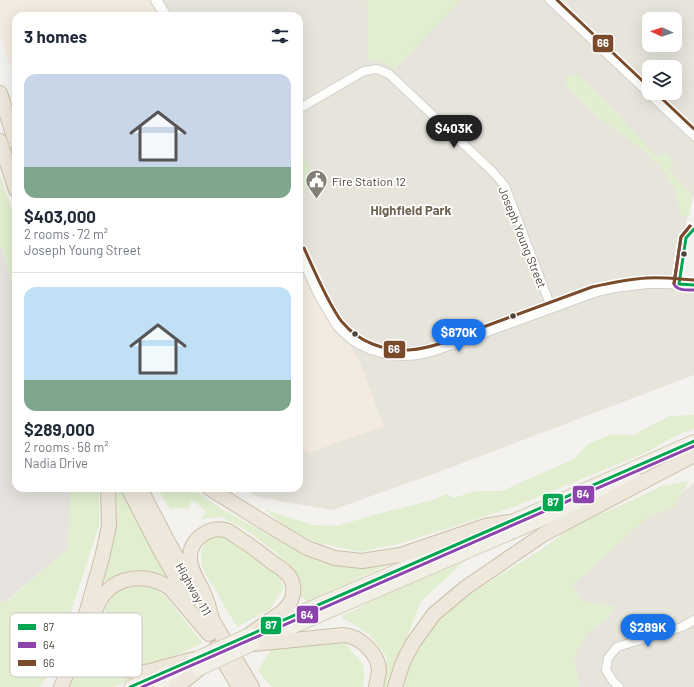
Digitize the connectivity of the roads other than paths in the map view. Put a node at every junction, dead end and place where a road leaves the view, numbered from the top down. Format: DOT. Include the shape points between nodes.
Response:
graph roads {
  1 [pos="156,0"];
  2 [pos="550,0"];
  3 [pos="164,12"];
  4 [pos="0,93"];
  5 [pos="303,106"];
  6 [pos="12,130"];
  7 [pos="694,136"];
  8 [pos="0,141"];
  9 [pos="12,178"];
  10 [pos="303,259"];
  11 [pos="694,285"];
  12 [pos="551,307"];
  13 [pos="694,441"];
  14 [pos="694,454"];
  15 [pos="108,492"];
  16 [pos="130,492"];
  17 [pos="142,492"];
  18 [pos="215,492"];
  19 [pos="509,522"];
  20 [pos="86,613"];
  21 [pos="94,613"];
  22 [pos="212,619"];
  23 [pos="694,620"];
  24 [pos="208,634"];
  25 [pos="252,639"];
  26 [pos="220,654"];
  27 [pos="196,665"];
  28 [pos="240,667"];
  29 [pos="142,672"];
  30 [pos="65,677"];
  31 [pos="61,687"];
  32 [pos="130,687"];
  33 [pos="160,687"];
  34 [pos="176,687"];
  35 [pos="232,687"];
  36 [pos="239,687"];
  37 [pos="252,687"];
  38 [pos="257,687"];
  39 [pos="376,687"];
  40 [pos="395,687"];
  41 [pos="618,687"];
  1 -- 3 [label="street"];
  2 -- 7 [label="street"];
  4 -- 6 [label="highway"];
  5 -- 12 [label="street, Joseph Young Street" via="364,71 381,70 389,74 505,186"];
  8 -- 9 [label="highway"];
  10 -- 12 [label="street" via="319,294 338,326 360,344 383,353 407,355 425,352"];
  11 -- 12 [label="street" via="647,283 615,287"];
  13 -- 19 [label="main road"];
  14 -- 25 [label="main road"];
  14 -- 40 [label="highway" via="544,534 465,588 434,614 413,643 403,662"];
  15 -- 20 [label="highway" via="109,526"];
  16 -- 24 [label="highway, Highway 111"];
  17 -- 22 [label="highway, Highway 111"];
  18 -- 19 [label="highway" via="307,548 335,558 362,561 400,555 485,526"];
  19 -- 25 [label="main road"];
  21 -- 24 [label="highway" via="105,593 119,582 136,577 150,578 170,588"];
  22 -- 25 [label="highway" via="190,557 195,542 204,534 213,530 225,530 285,572 293,585 291,600 286,609"];
  22 -- 28 [label="highway, Highway 111"];
  23 -- 41 [label="street" via="682,627 617,647 608,658 606,670"];
  24 -- 26 [label="highway, Highway 111"];
  25 -- 27 [label="main road, bridge"];
  25 -- 39 [label="highway" via="344,635 351,637 372,652 379,672"];
  26 -- 35 [label="highway"];
  26 -- 36 [label="highway, Highway 111"];
  27 -- 29 [label="highway"];
  27 -- 32 [label="main road"];
  27 -- 33 [label="main road"];
  27 -- 34 [label="highway"];
  28 -- 37 [label="highway, Highway 111"];
  28 -- 38 [label="highway"];
  30 -- 31 [label="highway"];
}
